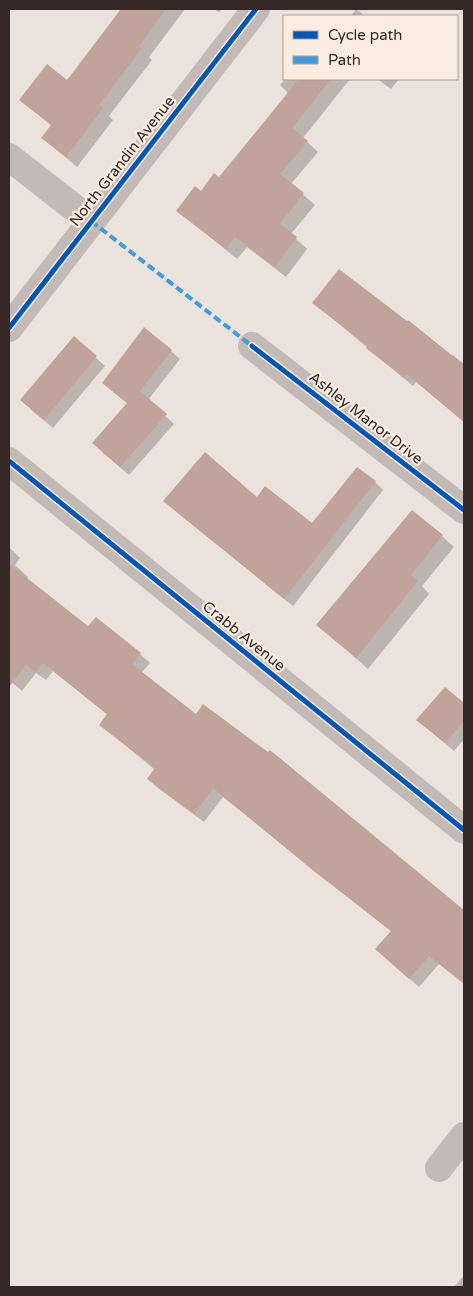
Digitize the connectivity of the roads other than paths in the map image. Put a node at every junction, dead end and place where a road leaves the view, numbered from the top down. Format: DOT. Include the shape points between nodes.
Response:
graph roads {
  1 [pos="256,9"];
  2 [pos="9,157"];
  3 [pos="91,221"];
  4 [pos="9,328"];
  5 [pos="252,346"];
  6 [pos="9,461"];
  7 [pos="464,510"];
  8 [pos="464,830"];
  9 [pos="464,1136"];
  10 [pos="439,1168"];
  1 -- 3 [label="street, North Grandin Avenue"];
  2 -- 3 [label="street"];
  3 -- 4 [label="street, North Grandin Avenue"];
  5 -- 7 [label="street, Ashley Manor Drive"];
  6 -- 8 [label="street, Crabb Avenue"];
  9 -- 10 [label="street"];
}
